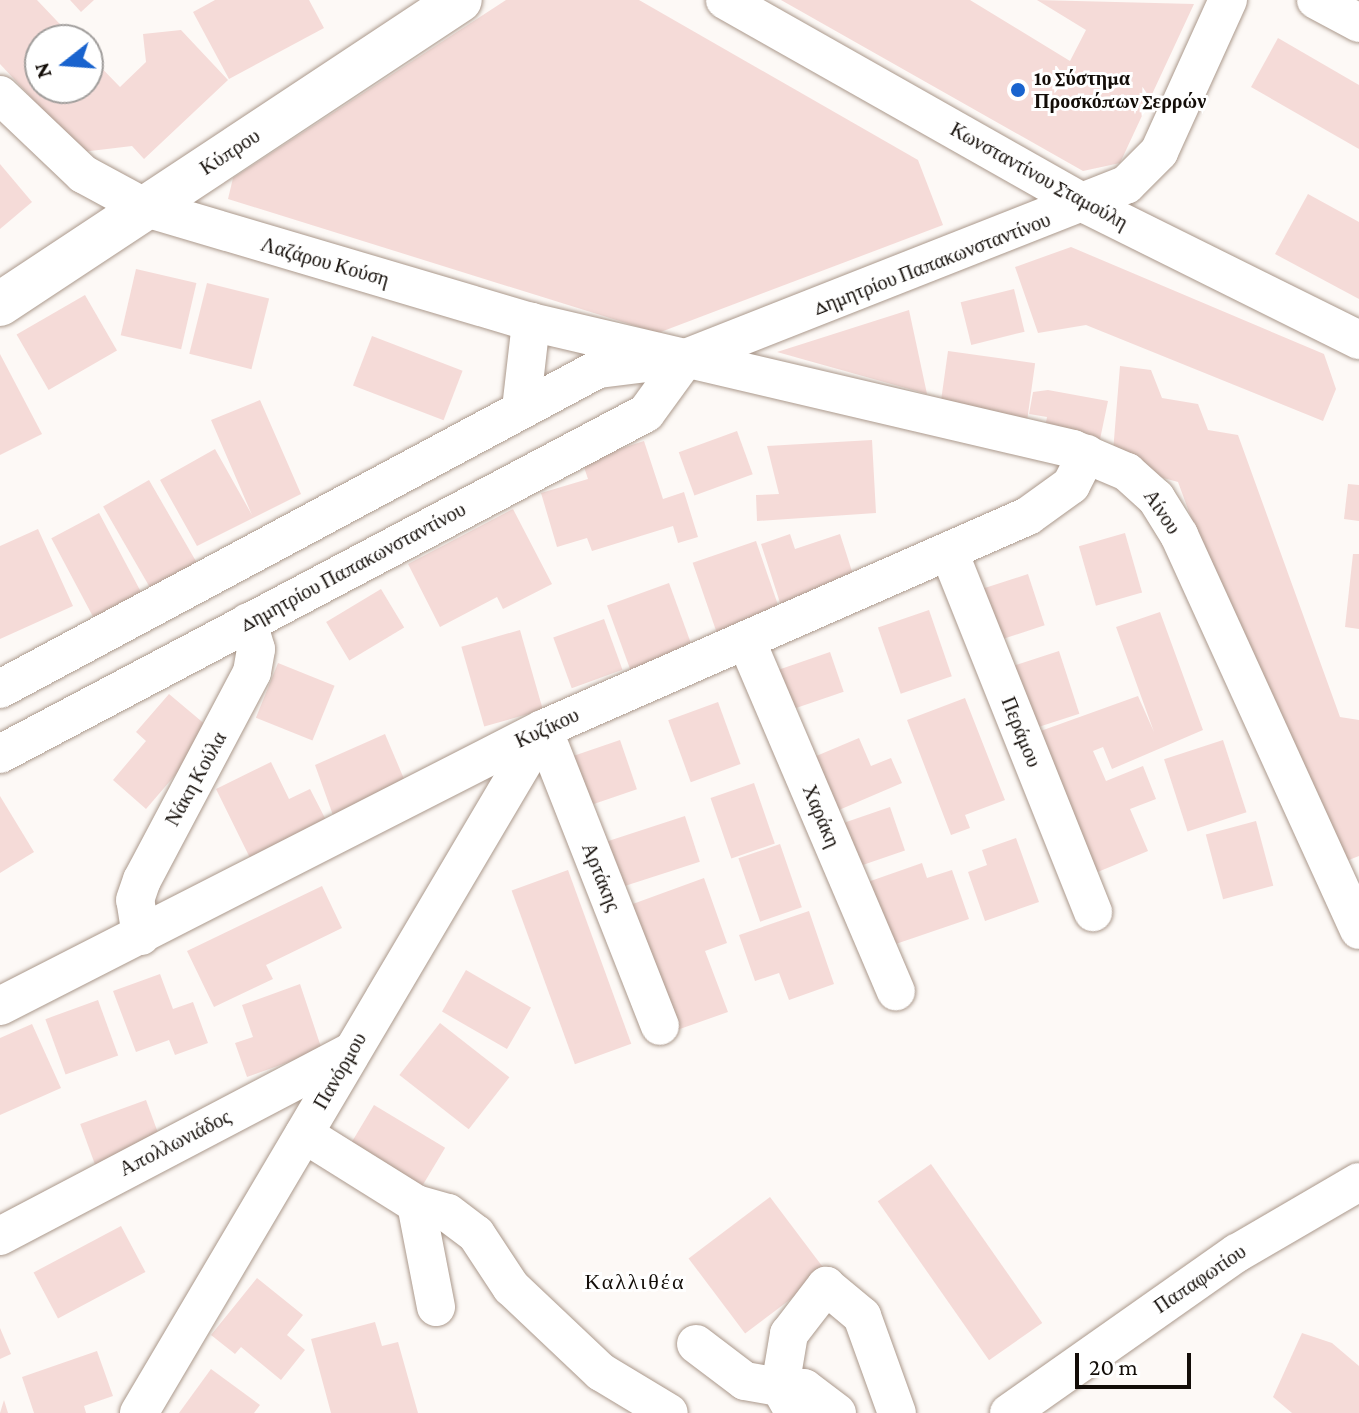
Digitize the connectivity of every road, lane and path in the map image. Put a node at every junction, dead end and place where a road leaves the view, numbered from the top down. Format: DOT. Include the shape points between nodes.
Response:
graph roads {
  1 [pos="460,0"];
  2 [pos="725,0"];
  3 [pos="1228,0"];
  4 [pos="1316,0"];
  5 [pos="1359,23"];
  6 [pos="0,95"];
  7 [pos="1087,205"];
  8 [pos="146,208"];
  9 [pos="0,304"];
  10 [pos="531,322"];
  11 [pos="1359,340"];
  12 [pos="686,358"];
  13 [pos="521,409"];
  14 [pos="1087,454"];
  15 [pos="949,552"];
  16 [pos="248,622"];
  17 [pos="746,640"];
  18 [pos="0,689"];
  19 [pos="543,729"];
  20 [pos="0,754"];
  21 [pos="1093,912"];
  22 [pos="1359,930"];
  23 [pos="141,936"];
  24 [pos="896,991"];
  25 [pos="0,1006"];
  26 [pos="660,1026"];
  27 [pos="350,1052"];
  28 [pos="304,1134"];
  29 [pos="1359,1182"];
  30 [pos="416,1204"];
  31 [pos="0,1236"];
  32 [pos="436,1307"];
  33 [pos="696,1344"];
  34 [pos="787,1400"];
  35 [pos="139,1413"];
  36 [pos="669,1413"];
  37 [pos="837,1413"];
  38 [pos="897,1413"];
  39 [pos="1009,1413"];
  1 -- 8 [label="main road, Κύπρου"];
  2 -- 7 [label="street, Κωνσταντίνου Σταμούλη"];
  3 -- 7 [label="street, Δημητρίου Παπακωνσταντίνου" via="1152,164"];
  4 -- 5 [label="street"];
  6 -- 8 [label="street, Λαζάρου Κούση" via="83,174"];
  7 -- 11 [label="street, Κωνσταντίνου Σταμούλη"];
  7 -- 12 [label="street, Δημητρίου Παπακωνσταντίνου"];
  8 -- 9 [label="main road, Κύπρου"];
  8 -- 10 [label="street, Λαζάρου Κούση"];
  10 -- 12 [label="street, Λαζάρου Κούση"];
  10 -- 13 [label="street"];
  12 -- 13 [label="street, Δημητρίου Παπακωνσταντίνου" via="619,362"];
  12 -- 14 [label="street, Αίνου"];
  12 -- 16 [label="street, Δημητρίου Παπακωνσταντίνου" via="646,413"];
  13 -- 18 [label="street, Δημητρίου Παπακωνσταντίνου"];
  14 -- 15 [label="street, Κυζίκου" via="1052,502"];
  14 -- 22 [label="street, Αίνου" via="1142,482 1175,528"];
  15 -- 17 [label="street, Κυζίκου"];
  15 -- 21 [label="street, Περάμου"];
  16 -- 20 [label="street, Δημητρίου Παπακωνσταντίνου"];
  16 -- 23 [label="street, Νάκη Κούλα" via="256,649 252,672 142,880 135,900"];
  17 -- 19 [label="street, Κυζίκου"];
  17 -- 24 [label="street, Χαράκη"];
  19 -- 23 [label="street, Κυζίκου"];
  19 -- 26 [label="street, Αρτάκης"];
  19 -- 27 [label="street, Πανόρμου"];
  23 -- 25 [label="street, Κυζίκου"];
  27 -- 28 [label="street, Πανόρμου"];
  27 -- 31 [label="street, Απολλωνιάδος"];
  28 -- 30 [label="street"];
  28 -- 35 [label="street, Πανόρμου"];
  29 -- 39 [label="street, Παπαφωτίου" via="1237,1253"];
  30 -- 32 [label="street"];
  30 -- 36 [label="street" via="448,1213 476,1234 511,1287 601,1372"];
  33 -- 34 [label="street" via="745,1381"];
  34 -- 37 [label="street" via="804,1388"];
  34 -- 38 [label="street" via="789,1334 826,1286 862,1316"];
}
